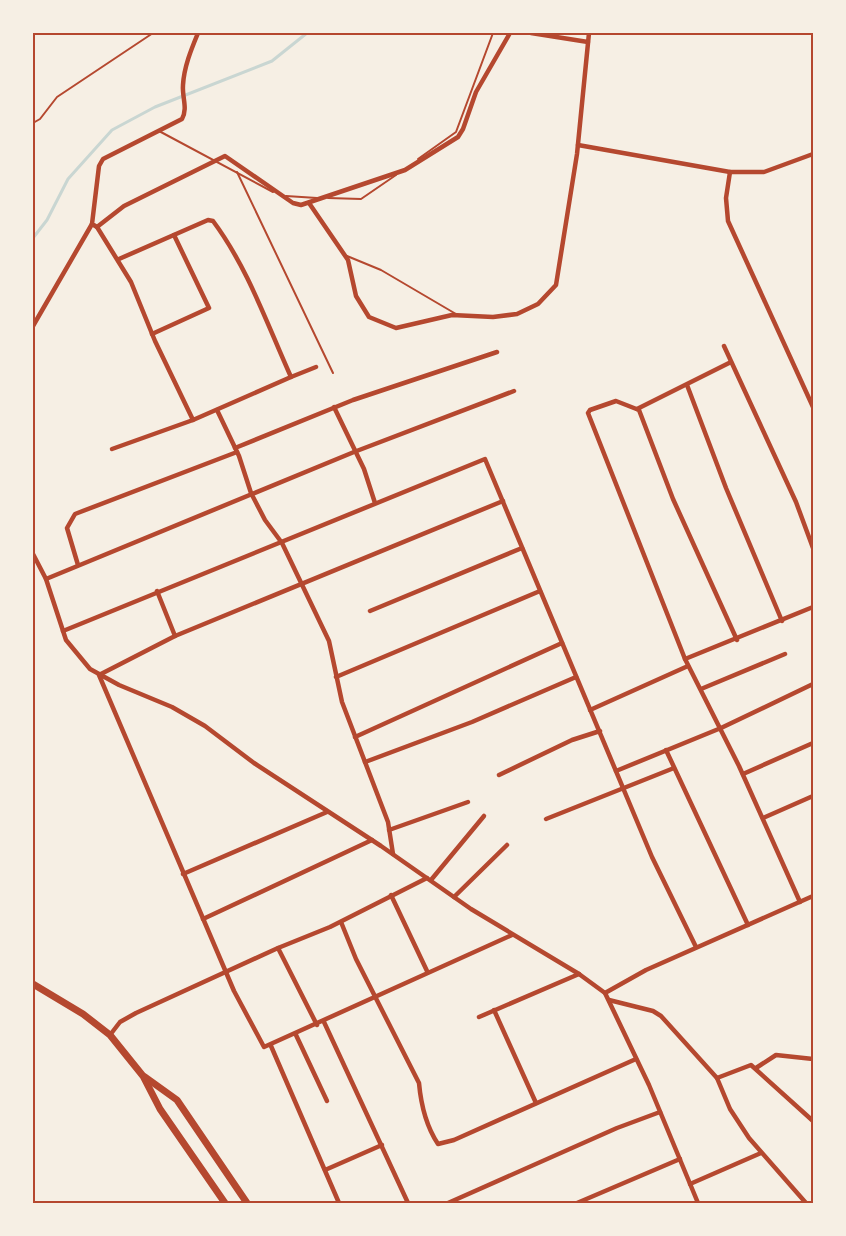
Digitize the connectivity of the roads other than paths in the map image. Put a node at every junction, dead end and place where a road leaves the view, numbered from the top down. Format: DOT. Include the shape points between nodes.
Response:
graph roads {
  1 [pos="153,33"];
  2 [pos="198,33"];
  3 [pos="493,33"];
  4 [pos="510,33"];
  5 [pos="531,33"];
  6 [pos="589,33"];
  7 [pos="588,42"];
  8 [pos="33,123"];
  9 [pos="159,131"];
  10 [pos="578,145"];
  11 [pos="813,154"];
  12 [pos="215,161"];
  13 [pos="402,171"];
  14 [pos="237,172"];
  15 [pos="730,172"];
  16 [pos="283,196"];
  17 [pos="325,198"];
  18 [pos="309,203"];
  19 [pos="95,225"];
  20 [pos="174,235"];
  21 [pos="344,254"];
  22 [pos="119,259"];
  23 [pos="458,316"];
  24 [pos="33,326"];
  25 [pos="152,334"];
  26 [pos="724,346"];
  27 [pos="497,352"];
  28 [pos="731,362"];
  29 [pos="316,367"];
  30 [pos="333,373"];
  31 [pos="291,377"];
  32 [pos="687,385"];
  33 [pos="514,391"];
  34 [pos="334,407"];
  35 [pos="813,407"];
  36 [pos="637,409"];
  37 [pos="217,410"];
  38 [pos="193,420"];
  39 [pos="112,449"];
  40 [pos="236,450"];
  41 [pos="354,452"];
  42 [pos="253,495"];
  43 [pos="503,501"];
  44 [pos="375,502"];
  45 [pos="282,543"];
  46 [pos="522,548"];
  47 [pos="813,548"];
  48 [pos="33,554"];
  49 [pos="78,565"];
  50 [pos="46,579"];
  51 [pos="302,584"];
  52 [pos="157,591"];
  53 [pos="540,591"];
  54 [pos="813,607"];
  55 [pos="370,610"];
  56 [pos="782,621"];
  57 [pos="63,631"];
  58 [pos="175,636"];
  59 [pos="737,640"];
  60 [pos="562,644"];
  61 [pos="785,654"];
  62 [pos="685,659"];
  63 [pos="688,666"];
  64 [pos="99,675"];
  65 [pos="336,677"];
  66 [pos="576,677"];
  67 [pos="813,684"];
  68 [pos="701,689"];
  69 [pos="590,710"];
  70 [pos="721,728"];
  71 [pos="600,731"];
  72 [pos="355,737"];
  73 [pos="813,743"];
  74 [pos="666,750"];
  75 [pos="364,762"];
  76 [pos="674,768"];
  77 [pos="616,771"];
  78 [pos="743,774"];
  79 [pos="499,775"];
  80 [pos="624,787"];
  81 [pos="813,796"];
  82 [pos="468,802"];
  83 [pos="327,812"];
  84 [pos="484,816"];
  85 [pos="763,818"];
  86 [pos="546,819"];
  87 [pos="389,830"];
  88 [pos="372,840"];
  89 [pos="507,845"];
  90 [pos="393,854"];
  91 [pos="183,874"];
  92 [pos="429,879"];
  93 [pos="391,895"];
  94 [pos="813,896"];
  95 [pos="454,897"];
  96 [pos="800,902"];
  97 [pos="203,919"];
  98 [pos="341,922"];
  99 [pos="748,925"];
  100 [pos="512,934"];
  101 [pos="696,947"];
  102 [pos="278,948"];
  103 [pos="226,970"];
  104 [pos="427,971"];
  105 [pos="579,974"];
  106 [pos="33,984"];
  107 [pos="605,993"];
  108 [pos="375,998"];
  109 [pos="609,1000"];
  110 [pos="494,1010"];
  111 [pos="479,1017"];
  112 [pos="324,1022"];
  113 [pos="317,1025"];
  114 [pos="110,1035"];
  115 [pos="296,1035"];
  116 [pos="271,1046"];
  117 [pos="636,1059"];
  118 [pos="813,1059"];
  119 [pos="756,1068"];
  120 [pos="143,1076"];
  121 [pos="717,1078"];
  122 [pos="327,1101"];
  123 [pos="536,1103"];
  124 [pos="660,1112"];
  125 [pos="813,1121"];
  126 [pos="382,1145"];
  127 [pos="761,1153"];
  128 [pos="680,1159"];
  129 [pos="325,1170"];
  130 [pos="690,1184"];
  131 [pos="452,1202"];
  132 [pos="225,1203"];
  133 [pos="247,1203"];
  134 [pos="339,1203"];
  135 [pos="408,1203"];
  136 [pos="577,1203"];
  137 [pos="698,1203"];
  138 [pos="806,1203"];
  1 -- 8 [label="lane" via="57,97"];
  2 -- 9 [label="street" via="189,54 182,119"];
  3 -- 13 [label="lane" via="456,132"];
  4 -- 13 [label="street" via="476,92 458,137"];
  5 -- 7 [label="street"];
  6 -- 7 [label="street"];
  7 -- 10 [label="street"];
  9 -- 12 [label="lane"];
  9 -- 19 [label="street" via="104,159 99,166"];
  10 -- 15 [label="street"];
  10 -- 23 [label="street" via="556,285 538,304 518,314"];
  11 -- 15 [label="street" via="764,172"];
  12 -- 14 [label="lane"];
  12 -- 16 [label="street" via="230,158"];
  12 -- 19 [label="street" via="124,206"];
  13 -- 17 [label="street"];
  13 -- 17 [label="lane" via="361,199"];
  14 -- 16 [label="lane"];
  14 -- 30 [label="lane"];
  15 -- 35 [label="street" via="728,221"];
  16 -- 17 [label="lane"];
  16 -- 18 [label="street" via="300,206"];
  17 -- 18 [label="street"];
  18 -- 21 [label="street"];
  19 -- 22 [label="street"];
  19 -- 24 [label="street"];
  20 -- 22 [label="street"];
  20 -- 25 [label="street" via="209,308"];
  20 -- 31 [label="street" via="213,221 246,274"];
  21 -- 23 [label="lane" via="381,270"];
  21 -- 23 [label="street" via="356,296 369,317 396,328"];
  22 -- 25 [label="street"];
  25 -- 38 [label="street"];
  26 -- 28 [label="street"];
  27 -- 34 [label="street"];
  28 -- 32 [label="street"];
  28 -- 47 [label="street" via="796,502"];
  29 -- 31 [label="street"];
  31 -- 37 [label="street"];
  32 -- 36 [label="street"];
  32 -- 56 [label="street"];
  33 -- 41 [label="street"];
  34 -- 40 [label="street"];
  34 -- 41 [label="street"];
  36 -- 59 [label="street"];
  36 -- 62 [label="street" via="611,402 588,413"];
  37 -- 38 [label="street"];
  37 -- 40 [label="street"];
  38 -- 39 [label="street"];
  40 -- 42 [label="street"];
  40 -- 49 [label="street" via="75,514 68,528"];
  41 -- 42 [label="street"];
  41 -- 44 [label="street"];
  42 -- 45 [label="street"];
  42 -- 49 [label="street"];
  43 -- 44 [label="street" via="483,458"];
  43 -- 46 [label="street"];
  43 -- 51 [label="street"];
  44 -- 45 [label="street"];
  45 -- 51 [label="street"];
  45 -- 52 [label="street"];
  46 -- 53 [label="street"];
  46 -- 55 [label="street"];
  48 -- 50 [label="street"];
  49 -- 50 [label="street"];
  50 -- 57 [label="street"];
  51 -- 58 [label="street"];
  51 -- 65 [label="street" via="328,641"];
  52 -- 57 [label="street"];
  52 -- 58 [label="street"];
  53 -- 60 [label="street"];
  53 -- 65 [label="street"];
  54 -- 56 [label="street"];
  56 -- 59 [label="street"];
  57 -- 64 [label="street" via="78,657"];
  58 -- 64 [label="street"];
  59 -- 62 [label="street"];
  60 -- 66 [label="street"];
  60 -- 72 [label="street"];
  61 -- 68 [label="street"];
  62 -- 63 [label="street"];
  63 -- 68 [label="street"];
  63 -- 69 [label="street"];
  64 -- 83 [label="street" via="197,722"];
  64 -- 91 [label="street"];
  65 -- 72 [label="street"];
  66 -- 69 [label="street"];
  66 -- 75 [label="street" via="472,722"];
  67 -- 70 [label="street"];
  68 -- 70 [label="street"];
  69 -- 71 [label="street"];
  70 -- 74 [label="street"];
  70 -- 78 [label="street"];
  71 -- 77 [label="street"];
  71 -- 79 [label="street"];
  72 -- 75 [label="street"];
  73 -- 78 [label="street"];
  74 -- 76 [label="street"];
  74 -- 77 [label="street"];
  75 -- 87 [label="street"];
  76 -- 80 [label="street"];
  76 -- 99 [label="street"];
  77 -- 80 [label="street"];
  78 -- 85 [label="street"];
  80 -- 86 [label="street"];
  80 -- 101 [label="street" via="652,857"];
  81 -- 85 [label="street"];
  82 -- 87 [label="street"];
  83 -- 88 [label="street"];
  83 -- 91 [label="street"];
  84 -- 92 [label="street"];
  85 -- 96 [label="street"];
  87 -- 90 [label="street"];
  88 -- 90 [label="street"];
  88 -- 97 [label="street"];
  89 -- 95 [label="street"];
  90 -- 92 [label="street"];
  91 -- 97 [label="street"];
  92 -- 93 [label="street"];
  92 -- 95 [label="street"];
  93 -- 98 [label="street"];
  93 -- 104 [label="street"];
  94 -- 96 [label="street"];
  95 -- 100 [label="street"];
  96 -- 99 [label="street"];
  97 -- 103 [label="street"];
  98 -- 102 [label="street"];
  98 -- 108 [label="street"];
  99 -- 101 [label="street"];
  100 -- 104 [label="street"];
  100 -- 105 [label="street"];
  101 -- 107 [label="street"];
  102 -- 103 [label="street"];
  102 -- 113 [label="street"];
  103 -- 114 [label="street" via="128,1018"];
  103 -- 116 [label="street" via="247,1020 264,1047"];
  104 -- 108 [label="street"];
  105 -- 107 [label="street"];
  105 -- 110 [label="street"];
  106 -- 114 [label="main road"];
  107 -- 109 [label="street"];
  108 -- 112 [label="street"];
  108 -- 123 [label="street" via="419,1083 421,1105 438,1144"];
  109 -- 117 [label="street"];
  109 -- 121 [label="street" via="661,1016"];
  110 -- 111 [label="street"];
  110 -- 123 [label="street"];
  112 -- 113 [label="street"];
  112 -- 126 [label="street"];
  113 -- 115 [label="street"];
  114 -- 120 [label="main road"];
  115 -- 116 [label="street"];
  115 -- 122 [label="street"];
  116 -- 129 [label="street"];
  117 -- 123 [label="street"];
  117 -- 124 [label="street"];
  118 -- 119 [label="street" via="776,1055"];
  119 -- 121 [label="street" via="746,1065"];
  119 -- 125 [label="street"];
  120 -- 132 [label="main road" via="160,1109"];
  120 -- 133 [label="main road" via="177,1100"];
  121 -- 127 [label="street" via="730,1109"];
  124 -- 128 [label="street"];
  124 -- 131 [label="street"];
  126 -- 129 [label="street"];
  126 -- 135 [label="street"];
  127 -- 130 [label="street"];
  127 -- 138 [label="street"];
  128 -- 130 [label="street"];
  128 -- 136 [label="street"];
  129 -- 134 [label="street"];
  130 -- 137 [label="street"];
}
